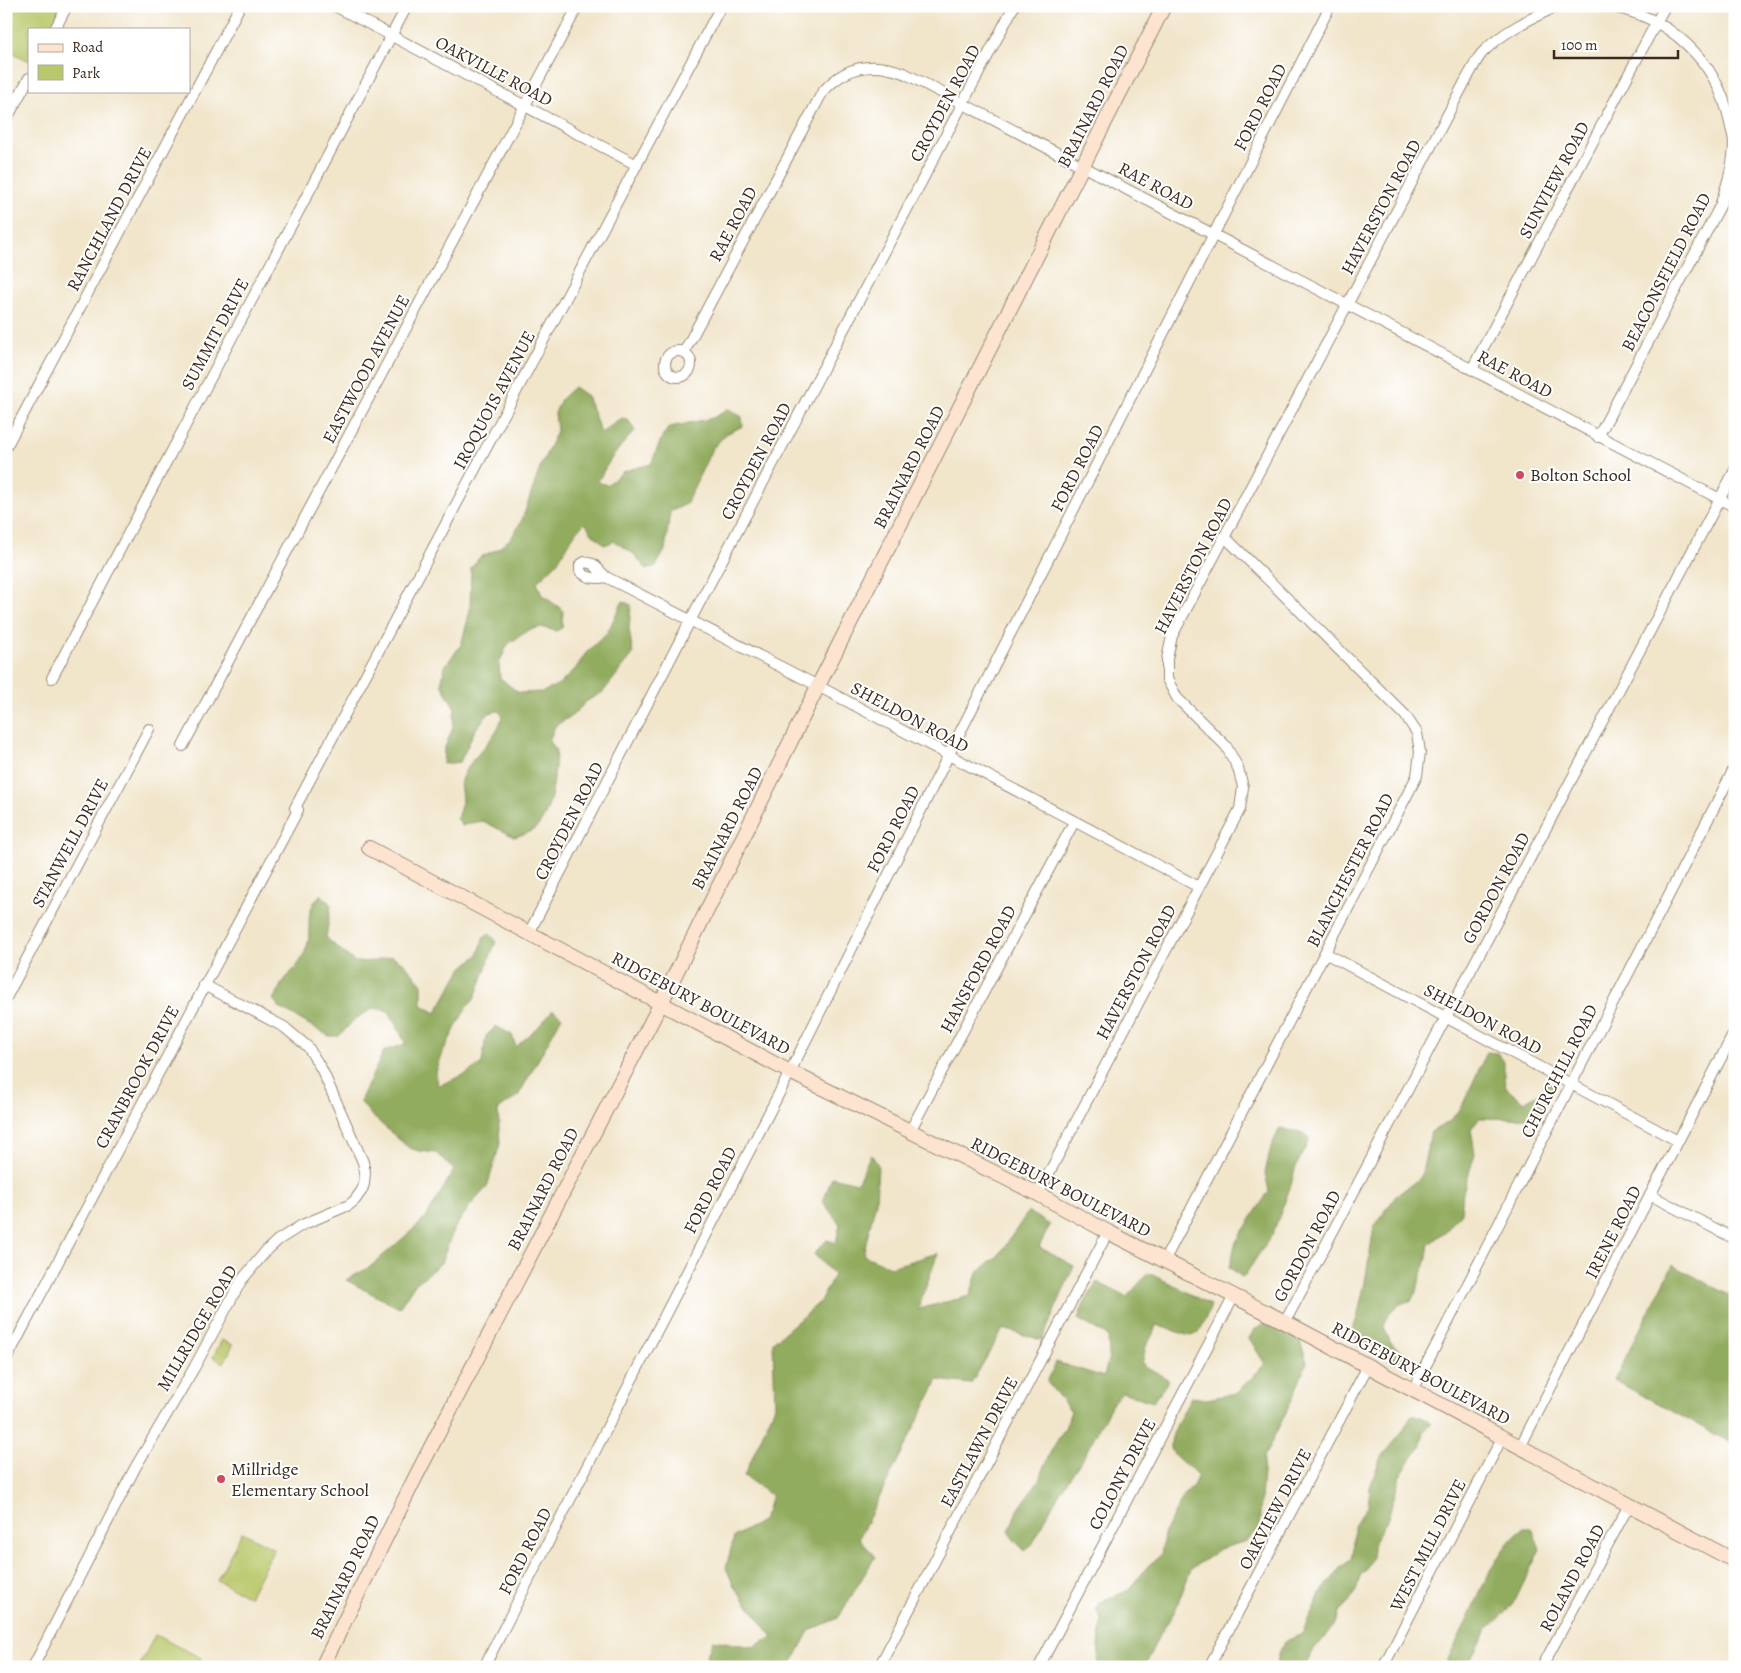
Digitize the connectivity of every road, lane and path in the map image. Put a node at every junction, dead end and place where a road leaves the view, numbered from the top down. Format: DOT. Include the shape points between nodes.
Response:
graph roads {
  1 [pos="67,6"];
  2 [pos="240,6"];
  3 [pos="335,6"];
  4 [pos="407,6"];
  5 [pos="578,6"];
  6 [pos="721,6"];
  7 [pos="1014,6"];
  8 [pos="1164,6"];
  9 [pos="1330,6"];
  10 [pos="1558,6"];
  11 [pos="1605,6"];
  12 [pos="1665,6"];
  13 [pos="1657,22"];
  14 [pos="56,28"];
  15 [pos="391,36"];
  16 [pos="28,80"];
  17 [pos="963,104"];
  18 [pos="525,106"];
  19 [pos="6,120"];
  20 [pos="637,165"];
  21 [pos="1083,166"];
  22 [pos="1214,235"];
  23 [pos="1348,304"];
  24 [pos="684,352"];
  25 [pos="1472,369"];
  26 [pos="1598,437"];
  27 [pos="6,447"];
  28 [pos="1735,470"];
  29 [pos="1719,499"];
  30 [pos="1735,507"];
  31 [pos="1225,537"];
  32 [pos="606,577"];
  33 [pos="690,621"];
  34 [pos="52,678"];
  35 [pos="818,686"];
  36 [pos="149,729"];
  37 [pos="183,746"];
  38 [pos="948,756"];
  39 [pos="1735,767"];
  40 [pos="297,809"];
  41 [pos="1074,822"];
  42 [pos="369,848"];
  43 [pos="1199,887"];
  44 [pos="529,933"];
  45 [pos="1325,953"];
  46 [pos="204,984"];
  47 [pos="6,998"];
  48 [pos="661,1003"];
  49 [pos="1446,1018"];
  50 [pos="1735,1031"];
  51 [pos="790,1072"];
  52 [pos="1571,1084"];
  53 [pos="910,1132"];
  54 [pos="1678,1141"];
  55 [pos="1038,1194"];
  56 [pos="1650,1195"];
  57 [pos="1108,1232"];
  58 [pos="1735,1239"];
  59 [pos="1164,1261"];
  60 [pos="1234,1296"];
  61 [pos="1285,1322"];
  62 [pos="6,1360"];
  63 [pos="1368,1366"];
  64 [pos="1413,1390"];
  65 [pos="1502,1438"];
  66 [pos="1520,1447"];
  67 [pos="1629,1505"];
  68 [pos="1735,1561"];
  69 [pos="33,1667"];
  70 [pos="322,1667"];
  71 [pos="484,1667"];
  72 [pos="879,1667"];
  73 [pos="1039,1667"];
  74 [pos="1210,1667"];
  75 [pos="1383,1667"];
  76 [pos="1542,1667"];
  1 -- 14 [label="street"];
  2 -- 27 [label="street, RANCHLAND DRIVE"];
  3 -- 15 [label="street, OAKVILLE ROAD"];
  4 -- 15 [label="street, SUMMIT DRIVE"];
  5 -- 18 [label="street, EASTWOOD AVENUE"];
  6 -- 20 [label="street, IROQUOIS AVENUE"];
  7 -- 17 [label="street, CROYDEN ROAD"];
  8 -- 21 [label="street, BRAINARD ROAD"];
  9 -- 22 [label="street, FORD ROAD"];
  10 -- 23 [label="street, HAVERSTON ROAD" via="1530,18 1483,53"];
  11 -- 13 [label="street"];
  12 -- 13 [label="street, SUNVIEW ROAD"];
  13 -- 25 [label="street, SUNVIEW ROAD"];
  13 -- 26 [label="street, BEACONSFIELD ROAD" via="1697,54 1727,105 1734,142 1729,180 1720,206"];
  15 -- 18 [label="street, OAKVILLE ROAD"];
  15 -- 34 [label="street, SUMMIT DRIVE"];
  16 -- 19 [label="street"];
  17 -- 21 [label="street, RAE ROAD"];
  17 -- 24 [label="street, RAE ROAD" via="890,68 866,67 835,79 817,100"];
  17 -- 33 [label="street, CROYDEN ROAD"];
  18 -- 20 [label="street, OAKVILLE ROAD"];
  18 -- 37 [label="street, EASTWOOD AVENUE"];
  20 -- 40 [label="street, IROQUOIS AVENUE"];
  21 -- 22 [label="street, RAE ROAD"];
  21 -- 35 [label="street, BRAINARD ROAD"];
  22 -- 23 [label="street, RAE ROAD"];
  22 -- 38 [label="street, FORD ROAD"];
  23 -- 25 [label="street, RAE ROAD"];
  23 -- 31 [label="street, HAVERSTON ROAD"];
  25 -- 26 [label="street, RAE ROAD"];
  26 -- 29 [label="street, RAE ROAD"];
  28 -- 29 [label="street, GORDON ROAD"];
  29 -- 30 [label="street, RAE ROAD"];
  29 -- 49 [label="street, GORDON ROAD"];
  31 -- 43 [label="street, HAVERSTON ROAD" via="1172,636 1167,659 1167,680 1177,698 1226,746 1238,768 1243,787 1240,809"];
  31 -- 45 [label="street, BLANCHESTER ROAD" via="1403,713 1417,733 1420,752 1417,776"];
  32 -- 33 [label="street, SHELDON ROAD"];
  33 -- 35 [label="street, SHELDON ROAD"];
  33 -- 44 [label="street, CROYDEN ROAD"];
  35 -- 38 [label="street, SHELDON ROAD"];
  35 -- 48 [label="street, BRAINARD ROAD"];
  36 -- 47 [label="street, STANWELL DRIVE"];
  38 -- 41 [label="street, SHELDON ROAD"];
  38 -- 51 [label="street, FORD ROAD"];
  39 -- 52 [label="street, CHURCHILL ROAD"];
  40 -- 46 [label="street, CRANBROOK DRIVE"];
  41 -- 43 [label="street, SHELDON ROAD"];
  41 -- 53 [label="street, HANSFORD ROAD"];
  42 -- 44 [label="street, RIDGEBURY BOULEVARD"];
  43 -- 55 [label="street, HAVERSTON ROAD"];
  44 -- 48 [label="street, RIDGEBURY BOULEVARD"];
  45 -- 49 [label="street, SHELDON ROAD"];
  45 -- 59 [label="street, BLANCHESTER ROAD"];
  46 -- 62 [label="street, CRANBROOK DRIVE"];
  46 -- 69 [label="street, MILLRIDGE ROAD" via="284,1027 308,1047 322,1070 363,1162 364,1184 350,1204 302,1225 278,1240 241,1281 135,1468"];
  48 -- 51 [label="street, RIDGEBURY BOULEVARD"];
  48 -- 70 [label="street, BRAINARD ROAD" via="416,1476"];
  49 -- 52 [label="street, SHELDON ROAD"];
  49 -- 61 [label="street, GORDON ROAD"];
  50 -- 54 [label="street, IRENE ROAD"];
  51 -- 53 [label="street, RIDGEBURY BOULEVARD"];
  51 -- 71 [label="street, FORD ROAD"];
  52 -- 54 [label="street, SHELDON ROAD"];
  52 -- 64 [label="street, CHURCHILL ROAD"];
  53 -- 55 [label="street, RIDGEBURY BOULEVARD"];
  54 -- 56 [label="street, IRENE ROAD"];
  55 -- 57 [label="street, RIDGEBURY BOULEVARD"];
  56 -- 58 [label="street"];
  56 -- 66 [label="street, IRENE ROAD"];
  57 -- 59 [label="street, RIDGEBURY BOULEVARD"];
  57 -- 72 [label="street, EASTLAWN DRIVE"];
  59 -- 60 [label="street, RIDGEBURY BOULEVARD"];
  60 -- 61 [label="street, RIDGEBURY BOULEVARD"];
  60 -- 73 [label="street, COLONY DRIVE"];
  61 -- 63 [label="street, RIDGEBURY BOULEVARD"];
  63 -- 64 [label="street, RIDGEBURY BOULEVARD"];
  63 -- 74 [label="street, OAKVIEW DRIVE"];
  64 -- 65 [label="street, RIDGEBURY BOULEVARD"];
  65 -- 66 [label="street, RIDGEBURY BOULEVARD"];
  65 -- 75 [label="street, WEST MILL DRIVE"];
  66 -- 67 [label="street, RIDGEBURY BOULEVARD"];
  67 -- 68 [label="street, RIDGEBURY BOULEVARD"];
  67 -- 76 [label="street, ROLAND ROAD"];
}
